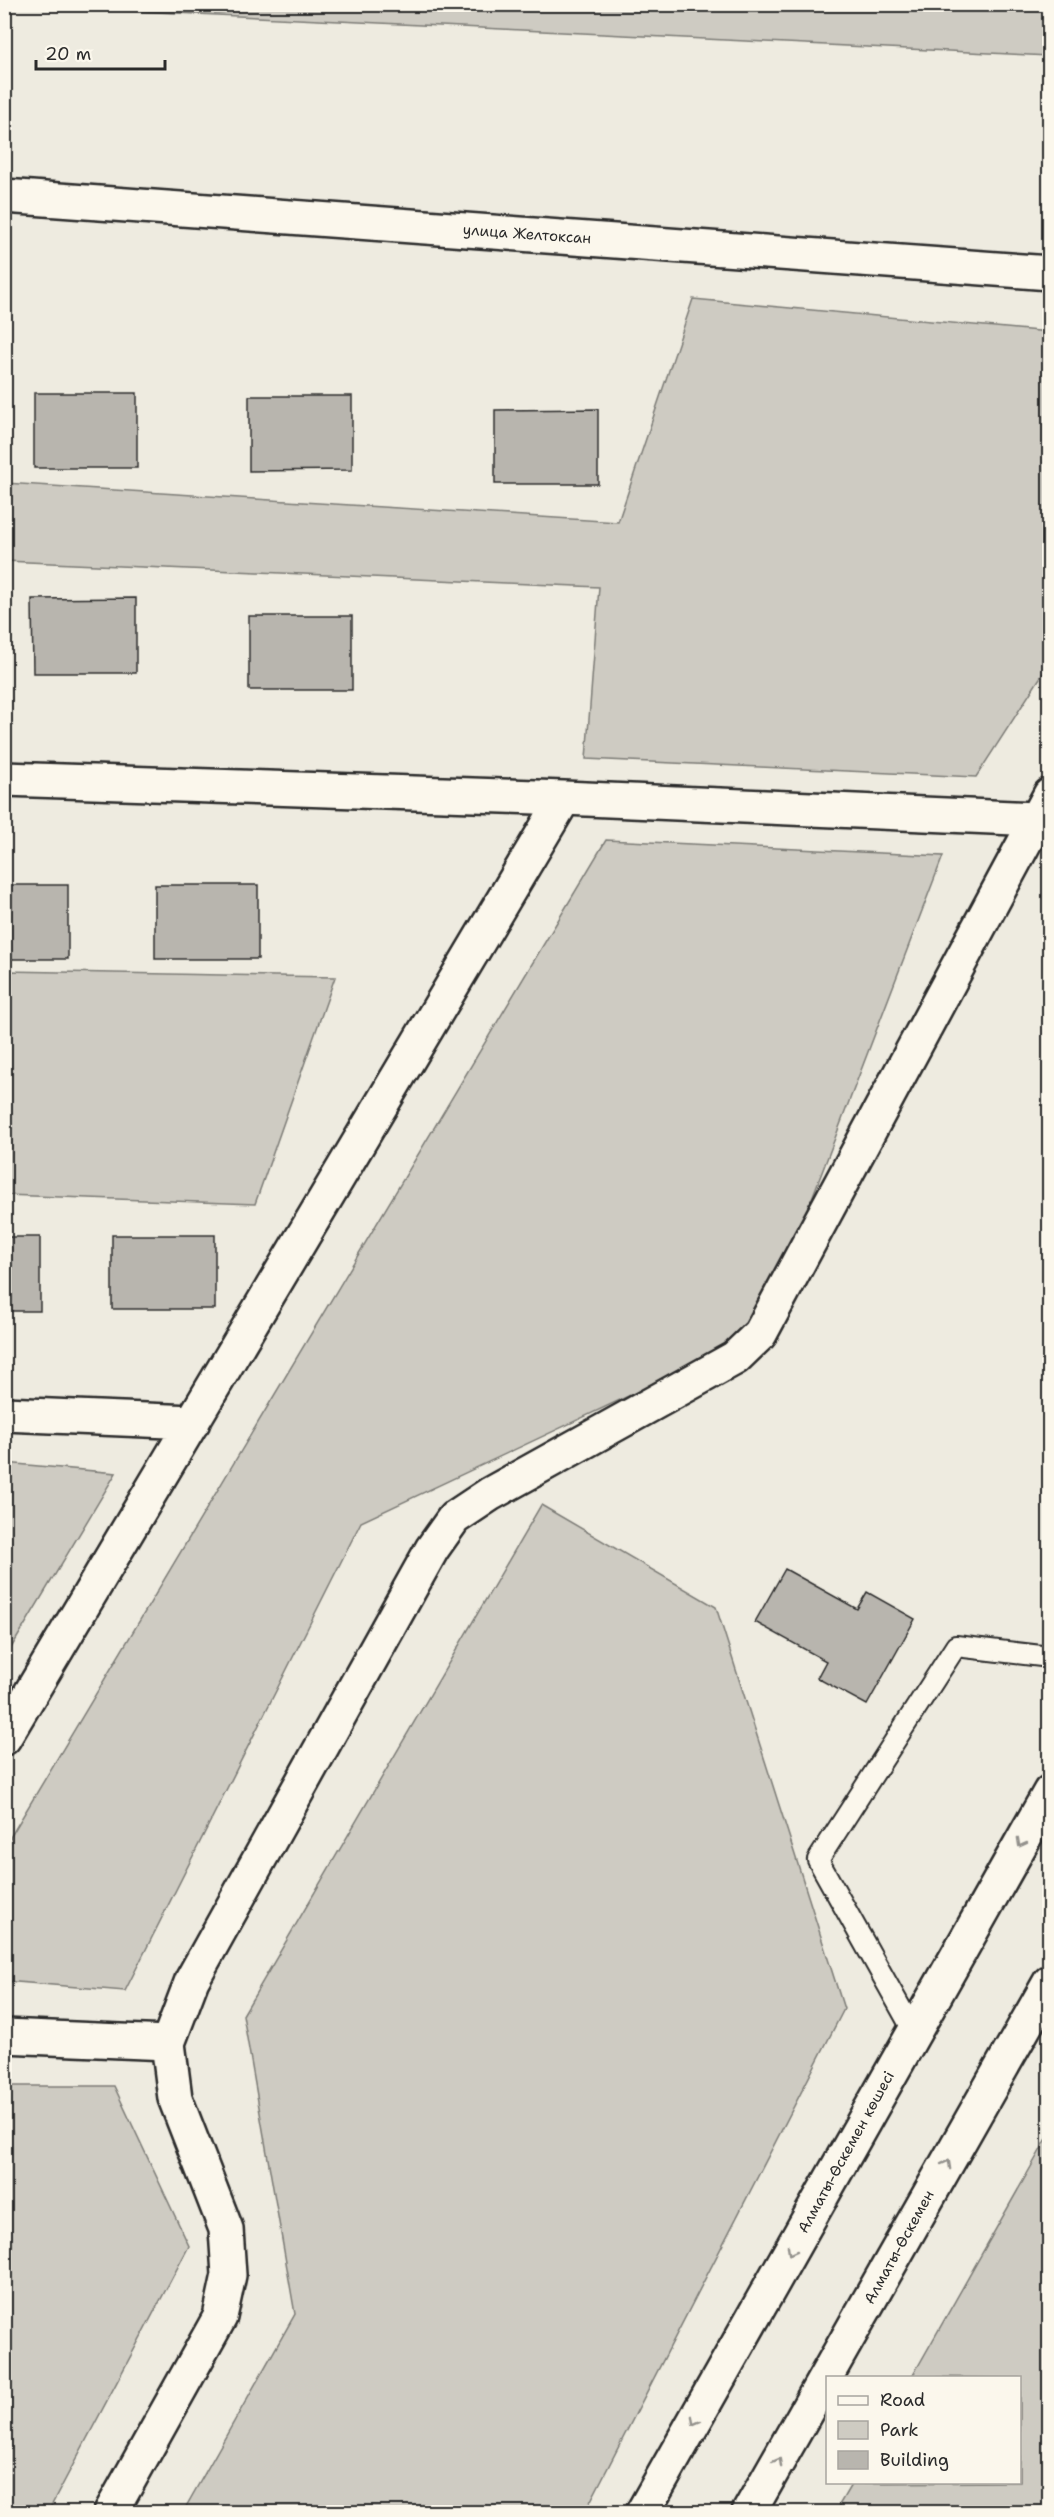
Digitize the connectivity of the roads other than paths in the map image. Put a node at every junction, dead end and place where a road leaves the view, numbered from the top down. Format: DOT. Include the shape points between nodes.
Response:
graph roads {
  1 [pos="4,196"];
  2 [pos="1050,273"];
  3 [pos="4,779"];
  4 [pos="564,798"];
  5 [pos="1043,807"];
  6 [pos="4,1414"];
  7 [pos="193,1422"];
  8 [pos="1050,1657"];
  9 [pos="4,1738"];
  10 [pos="1050,1792"];
  11 [pos="1050,1982"];
  12 [pos="914,2032"];
  13 [pos="4,2036"];
  14 [pos="168,2043"];
  15 [pos="827,2376"];
  16 [pos="826,2378"];
  17 [pos="111,2512"];
  18 [pos="643,2512"];
  19 [pos="750,2512"];
  1 -- 2 [label="main road, улица Желтоксан"];
  3 -- 4 [label="main road"];
  4 -- 5 [label="main road"];
  4 -- 7 [label="main road"];
  5 -- 14 [label="main road" via="760,1334 735,1358 490,1494 454,1518 432,1549 192,1980"];
  6 -- 7 [label="main road"];
  7 -- 9 [label="main road"];
  8 -- 12 [label="lane" via="956,1646 818,1860"];
  10 -- 12 [label="main road, Алматы-Өскемен көшесі, one-way"];
  15 -- 11 [label="main road, Алматы-Өскемен, one-way"];
  12 -- 18 [label="main road, Алматы-Өскемен көшесі, one-way"];
  13 -- 14 [label="main road"];
  14 -- 17 [label="main road" via="175,2098 226,2229 229,2275 220,2317"];
  19 -- 16 [label="main road, Алматы-Өскемен, one-way"];
}
